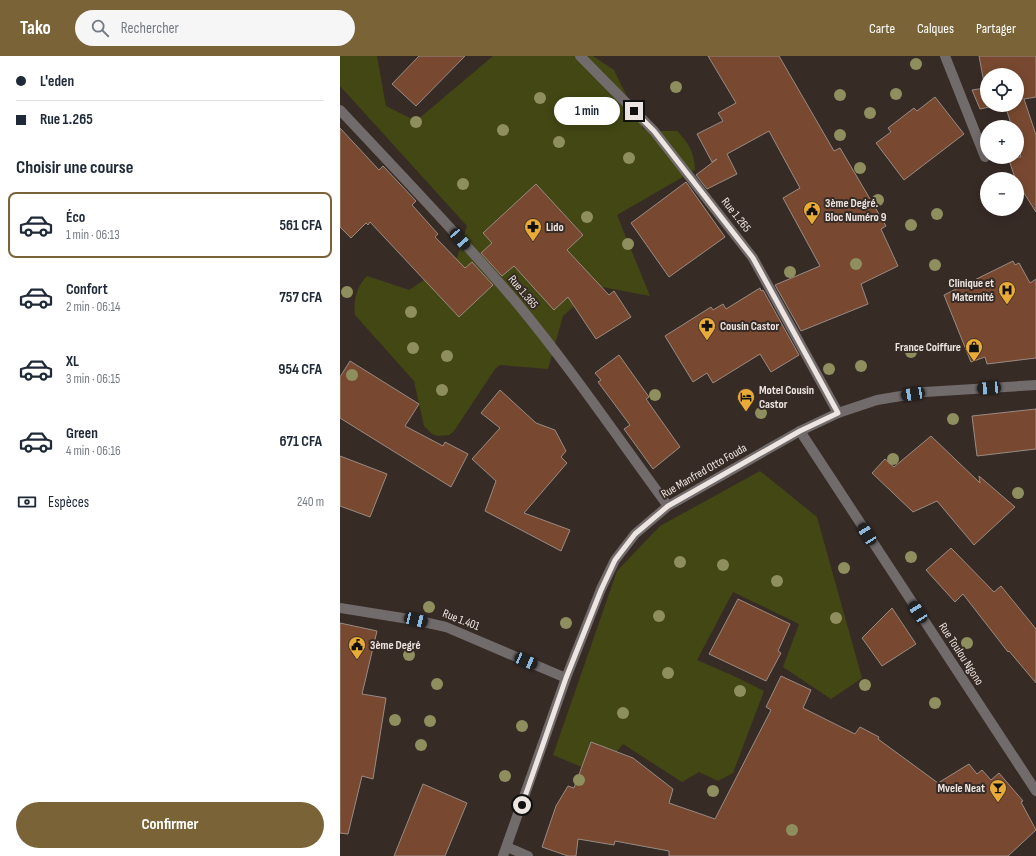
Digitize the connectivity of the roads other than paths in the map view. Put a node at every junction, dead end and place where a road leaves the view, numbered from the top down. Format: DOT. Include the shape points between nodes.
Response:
graph roads {
  1 [pos="580,56"];
  2 [pos="945,56"];
  3 [pos="340,110"];
  4 [pos="980,144"];
  5 [pos="1036,385"];
  6 [pos="838,413"];
  7 [pos="800,431"];
  8 [pos="668,506"];
  9 [pos="340,608"];
  10 [pos="566,678"];
  11 [pos="1036,791"];
  12 [pos="505,851"];
  13 [pos="528,856"];
  1 -- 6 [label="street, Rue 1.265" via="654,131 753,258"];
  2 -- 4 [label="street"];
  3 -- 8 [label="street, Rue 1.365" via="516,303 568,368"];
  5 -- 6 [label="street, Rue Manfred Otto Fouda" via="925,392 877,400"];
  6 -- 7 [label="street, Rue Manfred Otto Fouda"];
  7 -- 8 [label="street, Rue Manfred Otto Fouda"];
  7 -- 11 [label="street, Rue Toulou Ngono"];
  8 -- 10 [label="street, Rue Manfred Otto Fouda" via="635,534 615,560"];
  9 -- 10 [label="street, Rue 1.401" via="446,627"];
  10 -- 12 [label="street, Rue Manfred Otto Fouda"];
  12 -- 13 [label="street"];
}
